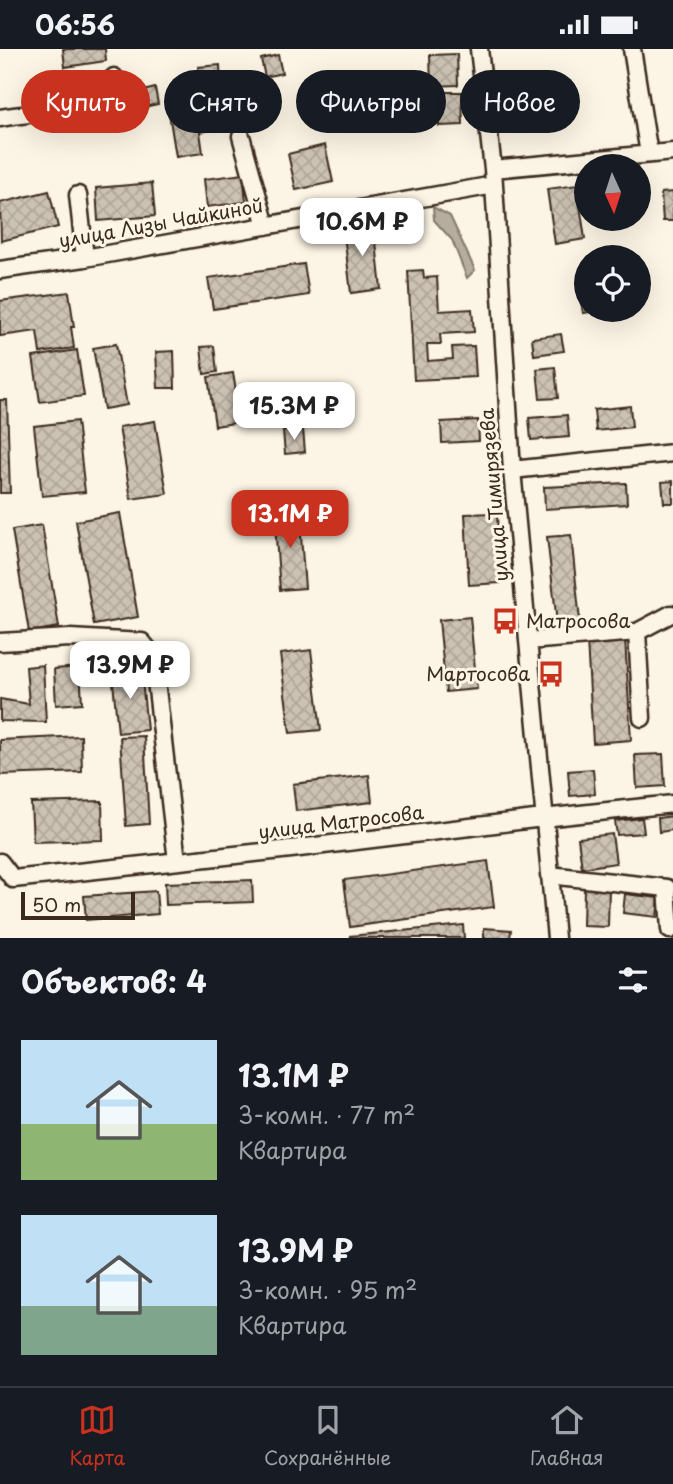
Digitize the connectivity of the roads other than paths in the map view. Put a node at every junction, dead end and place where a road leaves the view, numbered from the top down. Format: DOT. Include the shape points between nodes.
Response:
graph roads {
  1 [pos="479,49"];
  2 [pos="632,49"];
  3 [pos="21,115"];
  4 [pos="0,118"];
  5 [pos="242,136"];
  6 [pos="673,152"];
  7 [pos="649,154"];
  8 [pos="651,155"];
  9 [pos="574,166"];
  10 [pos="493,177"];
  11 [pos="78,195"];
  12 [pos="266,226"];
  13 [pos="85,258"];
  14 [pos="0,270"];
  15 [pos="673,453"];
  16 [pos="512,471"];
  17 [pos="671,614"];
  18 [pos="637,632"];
  19 [pos="528,641"];
  20 [pos="0,642"];
  21 [pos="642,718"];
  22 [pos="673,804"];
  23 [pos="543,818"];
  24 [pos="177,861"];
  25 [pos="0,862"];
  26 [pos="549,875"];
  27 [pos="670,930"];
  28 [pos="556,938"];
  1 -- 10 [label="street, улица Тимирязева"];
  2 -- 7 [label="street"];
  3 -- 4 [label="street"];
  5 -- 12 [label="street"];
  6 -- 8 [label="street, улица Лизы Чайкиной"];
  9 -- 10 [label="street, улица Лизы Чайкиной"];
  10 -- 12 [label="street, улица Лизы Чайкиной"];
  10 -- 16 [label="street, улица Тимирязева"];
  11 -- 13 [label="street"];
  12 -- 13 [label="street, улица Лизы Чайкиной"];
  13 -- 14 [label="street, улица Лизы Чайкиной"];
  15 -- 16 [label="street"];
  16 -- 19 [label="street, улица Тимирязева"];
  17 -- 18 [label="street"];
  18 -- 19 [label="street"];
  18 -- 21 [label="street"];
  19 -- 23 [label="street, улица Тимирязева"];
  20 -- 24 [label="street" via="70,638 142,642 149,650"];
  22 -- 23 [label="street, улица Матросова"];
  23 -- 24 [label="street, улица Матросова"];
  23 -- 26 [label="street, улица Тимирязева"];
  24 -- 25 [label="street, улица Матросова" via="13,879"];
  26 -- 27 [label="street" via="667,888"];
  26 -- 28 [label="street, улица Тимирязева"];
}
